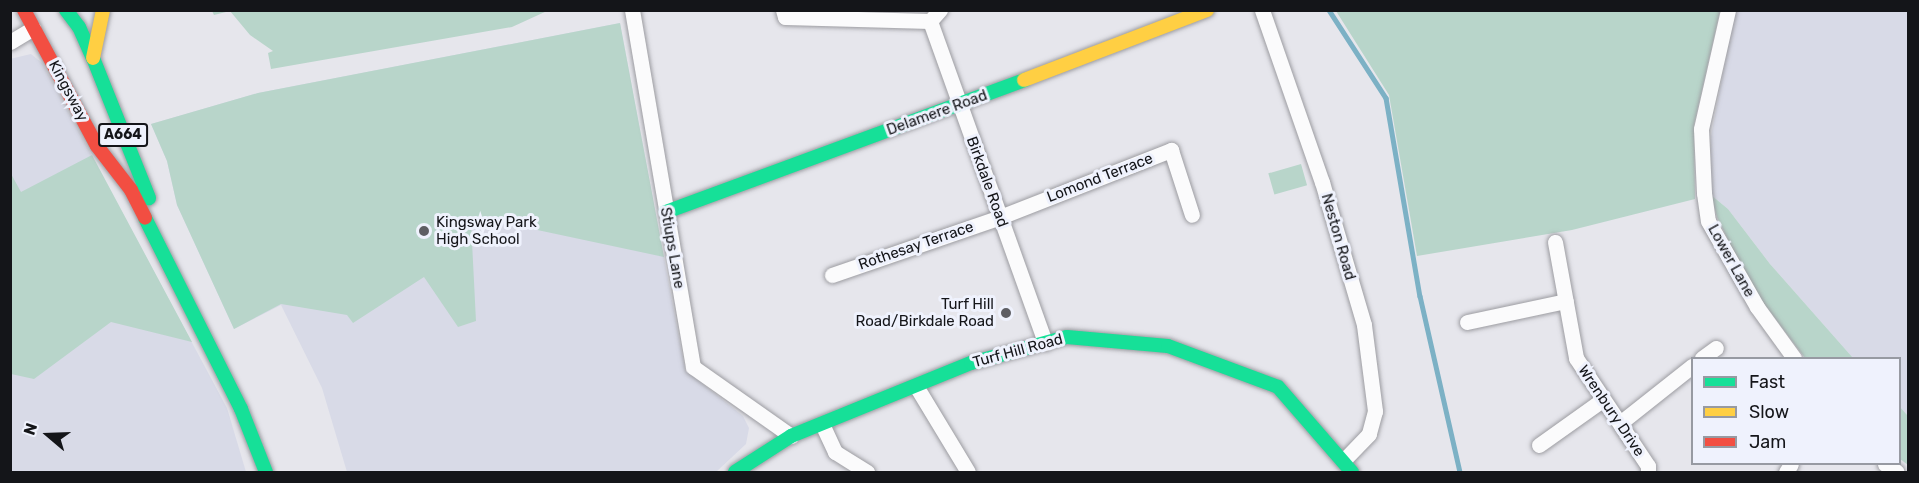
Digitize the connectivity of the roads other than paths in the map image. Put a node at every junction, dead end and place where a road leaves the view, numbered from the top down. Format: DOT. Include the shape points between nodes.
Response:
graph roads {
  1 [pos="22,10"];
  2 [pos="103,10"];
  3 [pos="632,10"];
  4 [pos="783,10"];
  5 [pos="1207,10"];
  6 [pos="1262,10"];
  7 [pos="1728,10"];
  8 [pos="57,13"];
  9 [pos="935,16"];
  10 [pos="10,20"];
  11 [pos="33,28"];
  12 [pos="10,42"];
  13 [pos="93,58"];
  14 [pos="73,70"];
  15 [pos="960,105"];
  16 [pos="131,190"];
  17 [pos="666,212"];
  18 [pos="1192,215"];
  19 [pos="1000,217"];
  20 [pos="1555,242"];
  21 [pos="167,264"];
  22 [pos="832,275"];
  23 [pos="1566,302"];
  24 [pos="1467,322"];
  25 [pos="1045,343"];
  26 [pos="1716,348"];
  27 [pos="1703,357"];
  28 [pos="1793,357"];
  29 [pos="1691,367"];
  30 [pos="916,386"];
  31 [pos="1602,400"];
  32 [pos="822,423"];
  33 [pos="1620,423"];
  34 [pos="790,436"];
  35 [pos="1539,445"];
  36 [pos="1348,466"];
  37 [pos="266,472"];
  38 [pos="735,472"];
  39 [pos="867,472"];
  40 [pos="968,472"];
  41 [pos="1648,472"];
  1 -- 10 [label="street"];
  1 -- 11 [label="main road, Kingsway / A664"];
  2 -- 13 [label="main road"];
  3 -- 17 [label="street, Stiups Lane"];
  4 -- 9 [label="street" via="786,18"];
  5 -- 15 [label="main road, Delamere Road"];
  6 -- 36 [label="street, Neston Road" via="1322,182 1364,325 1375,411 1369,434"];
  7 -- 28 [label="street, Lower Lane" via="1701,129 1708,220 1757,307"];
  8 -- 11 [label="main road"];
  8 -- 13 [label="main road, Kingsway / A664" via="79,27"];
  9 -- 15 [label="street, Birkdale Road"];
  11 -- 12 [label="street"];
  11 -- 16 [label="main road, Kingsway / A664" via="97,146"];
  13 -- 21 [label="main road, Kingsway / A664" via="148,195"];
  14 -- 16 [label="main road, A664"];
  15 -- 17 [label="main road, Delamere Road"];
  15 -- 19 [label="street, Birkdale Road"];
  16 -- 21 [label="main road, Kingsway / A664"];
  17 -- 34 [label="street, Stiups Lane" via="693,367"];
  18 -- 19 [label="street, Lomond Terrace" via="1171,150"];
  19 -- 22 [label="street, Rothesay Terrace"];
  19 -- 25 [label="street, Birkdale Road"];
  20 -- 23 [label="street, Wrenbury Drive"];
  21 -- 37 [label="main road, Kingsway / A664" via="241,409"];
  23 -- 24 [label="street"];
  23 -- 31 [label="street, Wrenbury Drive" via="1576,358"];
  25 -- 30 [label="main road, Turf Hill Road" via="971,363"];
  25 -- 36 [label="main road, Turf Hill Road" via="1067,337 1168,346 1278,387"];
  26 -- 27 [label="street"];
  29 -- 33 [label="street"];
  30 -- 32 [label="main road, Turf Hill Road"];
  30 -- 40 [label="street"];
  31 -- 33 [label="street, Wrenbury Drive"];
  31 -- 35 [label="street"];
  32 -- 34 [label="main road, Turf Hill Road"];
  32 -- 39 [label="street" via="835,452"];
  33 -- 41 [label="street, Wrenbury Drive"];
  34 -- 38 [label="main road, Turf Hill Road"];
}
